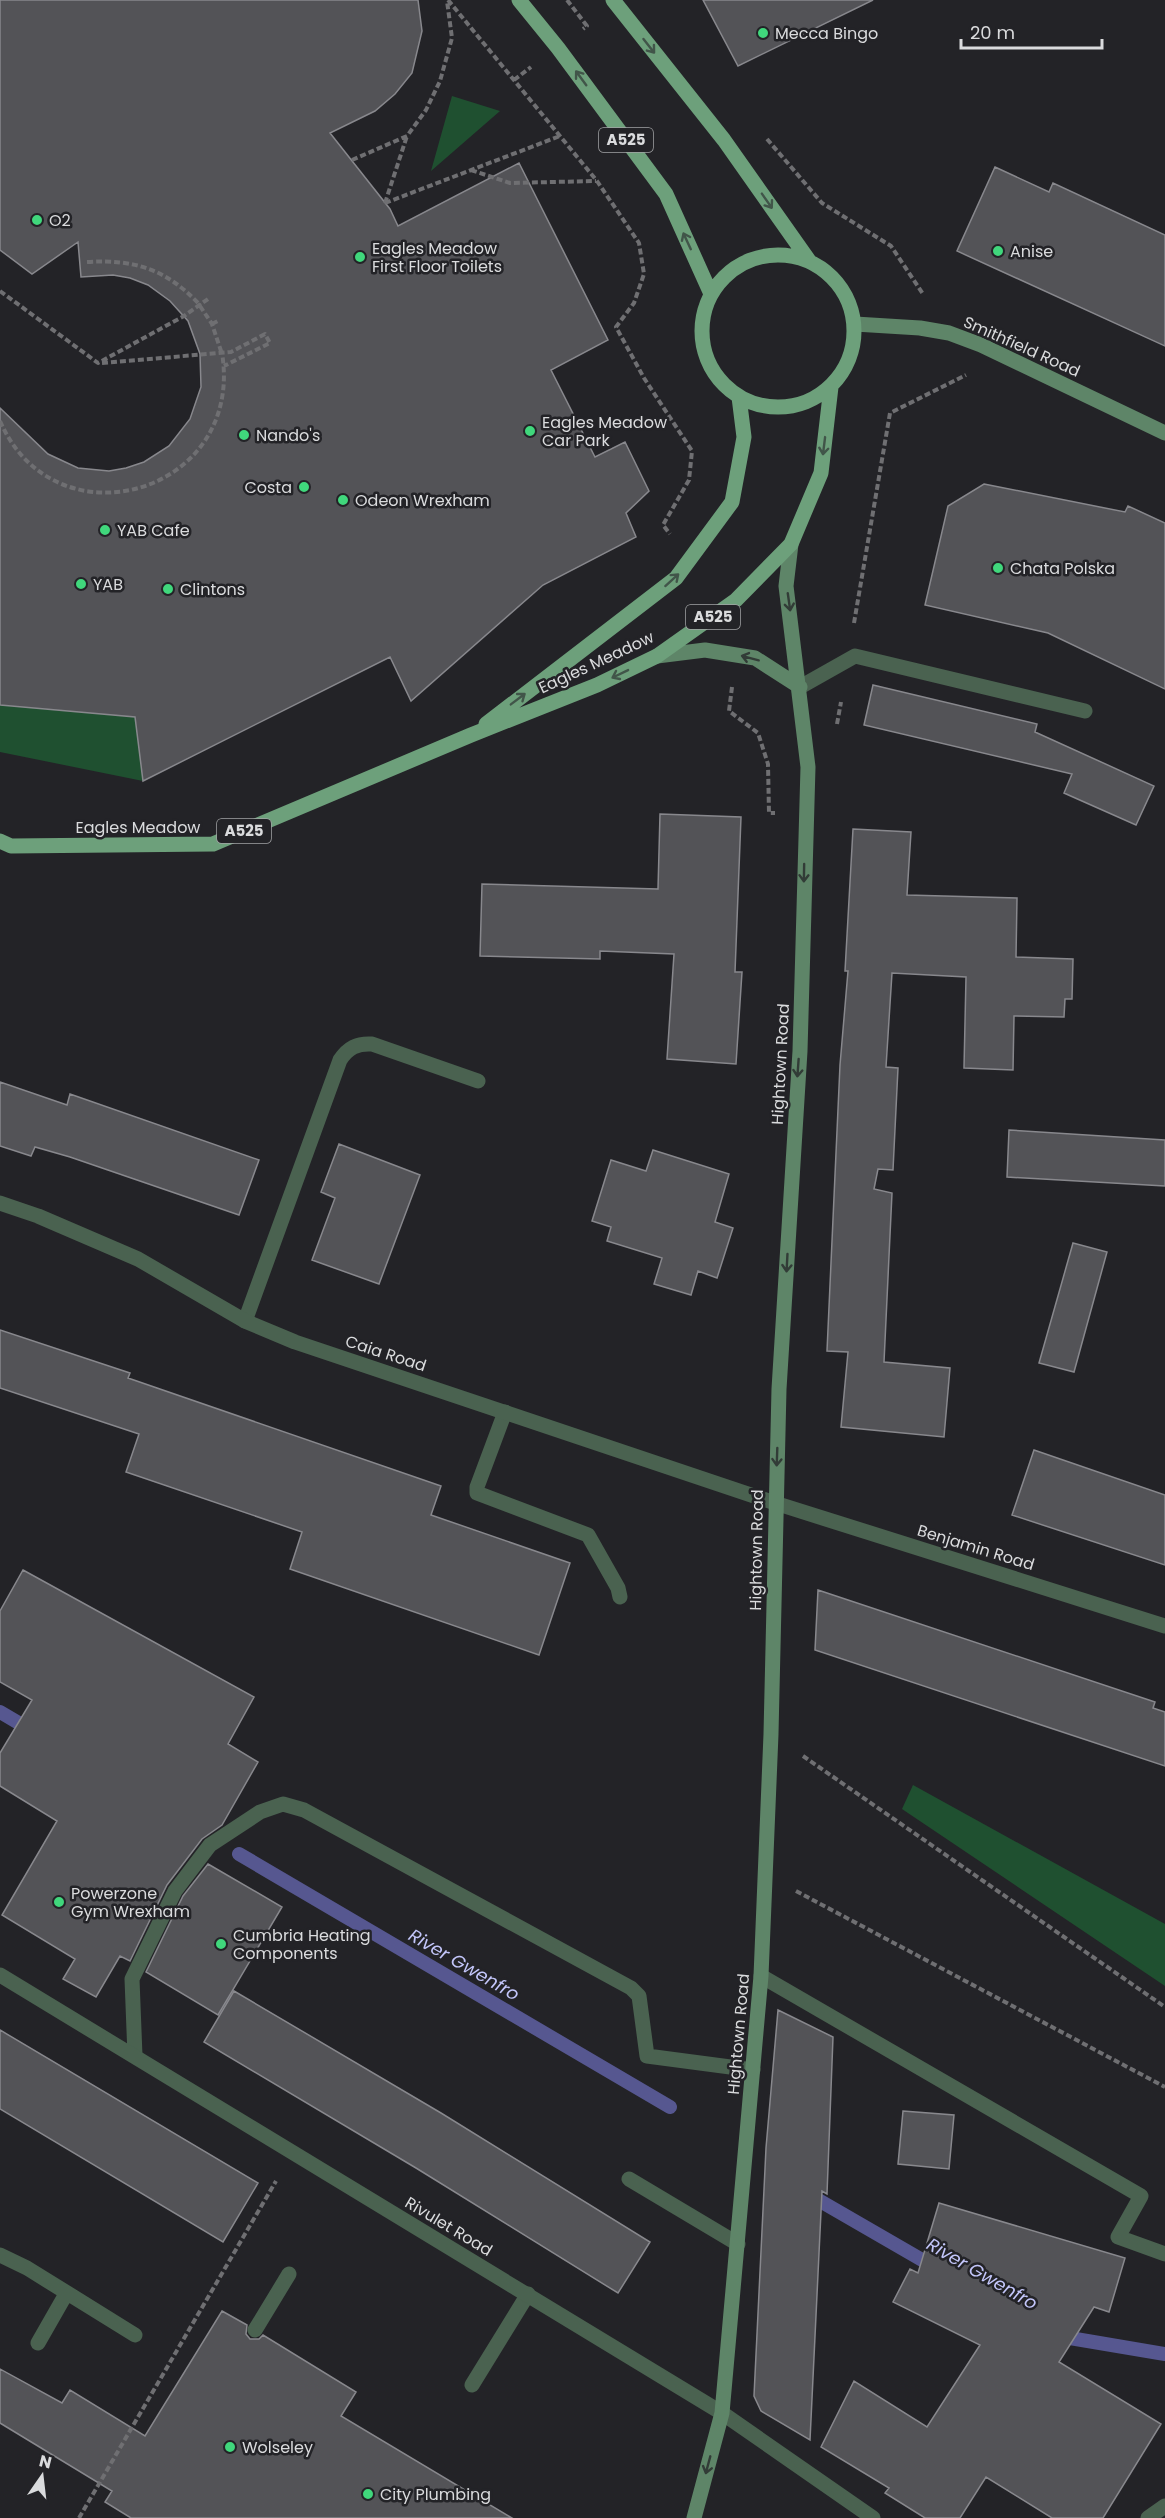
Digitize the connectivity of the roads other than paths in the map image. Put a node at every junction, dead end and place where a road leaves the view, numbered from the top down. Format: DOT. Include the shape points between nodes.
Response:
graph roads {
  1 [pos="519,0"];
  2 [pos="613,0"];
  3 [pos="810,262"];
  4 [pos="711,294"];
  5 [pos="855,324"];
  6 [pos="831,387"];
  7 [pos="738,397"];
  8 [pos="1165,433"];
  9 [pos="791,544"];
  10 [pos="657,656"];
  11 [pos="800,687"];
  12 [pos="1085,711"];
  13 [pos="471,735"];
  14 [pos="0,841"];
  15 [pos="477,1081"];
  16 [pos="0,1203"];
  17 [pos="245,1321"];
  18 [pos="505,1412"];
  19 [pos="775,1503"];
  20 [pos="620,1597"];
  21 [pos="1165,1626"];
  22 [pos="0,1976"];
  23 [pos="761,1976"];
  24 [pos="135,2056"];
  25 [pos="753,2070"];
  26 [pos="629,2179"];
  27 [pos="738,2244"];
  28 [pos="1165,2254"];
  29 [pos="0,2255"];
  30 [pos="289,2274"];
  31 [pos="66,2294"];
  32 [pos="528,2294"];
  33 [pos="255,2330"];
  34 [pos="135,2335"];
  35 [pos="39,2343"];
  36 [pos="472,2385"];
  37 [pos="722,2413"];
  38 [pos="1165,2506"];
  39 [pos="694,2518"];
  40 [pos="873,2518"];
  41 [pos="1148,2518"];
  4 -- 1 [label="main road, A525, one-way" via="666,194"];
  2 -- 3 [label="main road, one-way" via="724,140"];
  3 -- 4 [label="main road" via="789,255 766,256 744,263"];
  3 -- 5 [label="main road" via="832,276 848,298"];
  4 -- 7 [label="main road" via="703,319 706,356 720,380"];
  5 -- 6 [label="main road" via="854,347 845,369"];
  5 -- 8 [label="street, Smithfield Road" via="949,333"];
  6 -- 7 [label="main road" via="810,401 786,407 762,406"];
  6 -- 9 [label="main road, Eagles Meadow / A525, one-way" via="821,473"];
  13 -- 7 [label="main road, Eagles Meadow / A525, one-way" via="676,578 732,502 744,436"];
  9 -- 10 [label="main road, Eagles Meadow / A525" via="736,600"];
  9 -- 11 [label="street, Hightown Road, one-way" via="786,586"];
  11 -- 10 [label="street, one-way" via="755,658 705,650"];
  10 -- 13 [label="main road, Eagles Meadow / A525, one-way" via="597,685"];
  11 -- 12 [label="street" via="855,656"];
  11 -- 19 [label="street, Hightown Road, one-way" via="808,767 800,1051"];
  13 -- 14 [label="main road, Eagles Meadow / A525" via="213,844 11,846"];
  15 -- 17 [label="street" via="372,1044 363,1043 346,1052"];
  16 -- 17 [label="street, Caia Road" via="138,1259"];
  17 -- 18 [label="street, Caia Road" via="295,1342"];
  18 -- 19 [label="street, Caia Road"];
  18 -- 20 [label="street" via="477,1493 588,1534"];
  19 -- 21 [label="street, Benjamin Road"];
  19 -- 23 [label="street, Hightown Road"];
  22 -- 24 [label="street, Rivulet Road"];
  23 -- 25 [label="street, Hightown Road"];
  23 -- 28 [label="street" via="1141,2196 1118,2237"];
  24 -- 25 [label="street" via="132,1979 175,1891 210,1845 260,1812 283,1803 304,1810 631,1988 639,1996 647,2056"];
  24 -- 32 [label="street, Rivulet Road"];
  25 -- 27 [label="street, Hightown Road"];
  26 -- 27 [label="street"];
  27 -- 37 [label="street, Hightown Road"];
  29 -- 31 [label="street"];
  30 -- 33 [label="street"];
  31 -- 34 [label="street"];
  31 -- 35 [label="street"];
  32 -- 36 [label="street"];
  32 -- 37 [label="street, Rivulet Road"];
  37 -- 39 [label="street, Hightown Road, one-way"];
  37 -- 40 [label="street, Rivulet Road"];
  38 -- 41 [label="street"];
}
